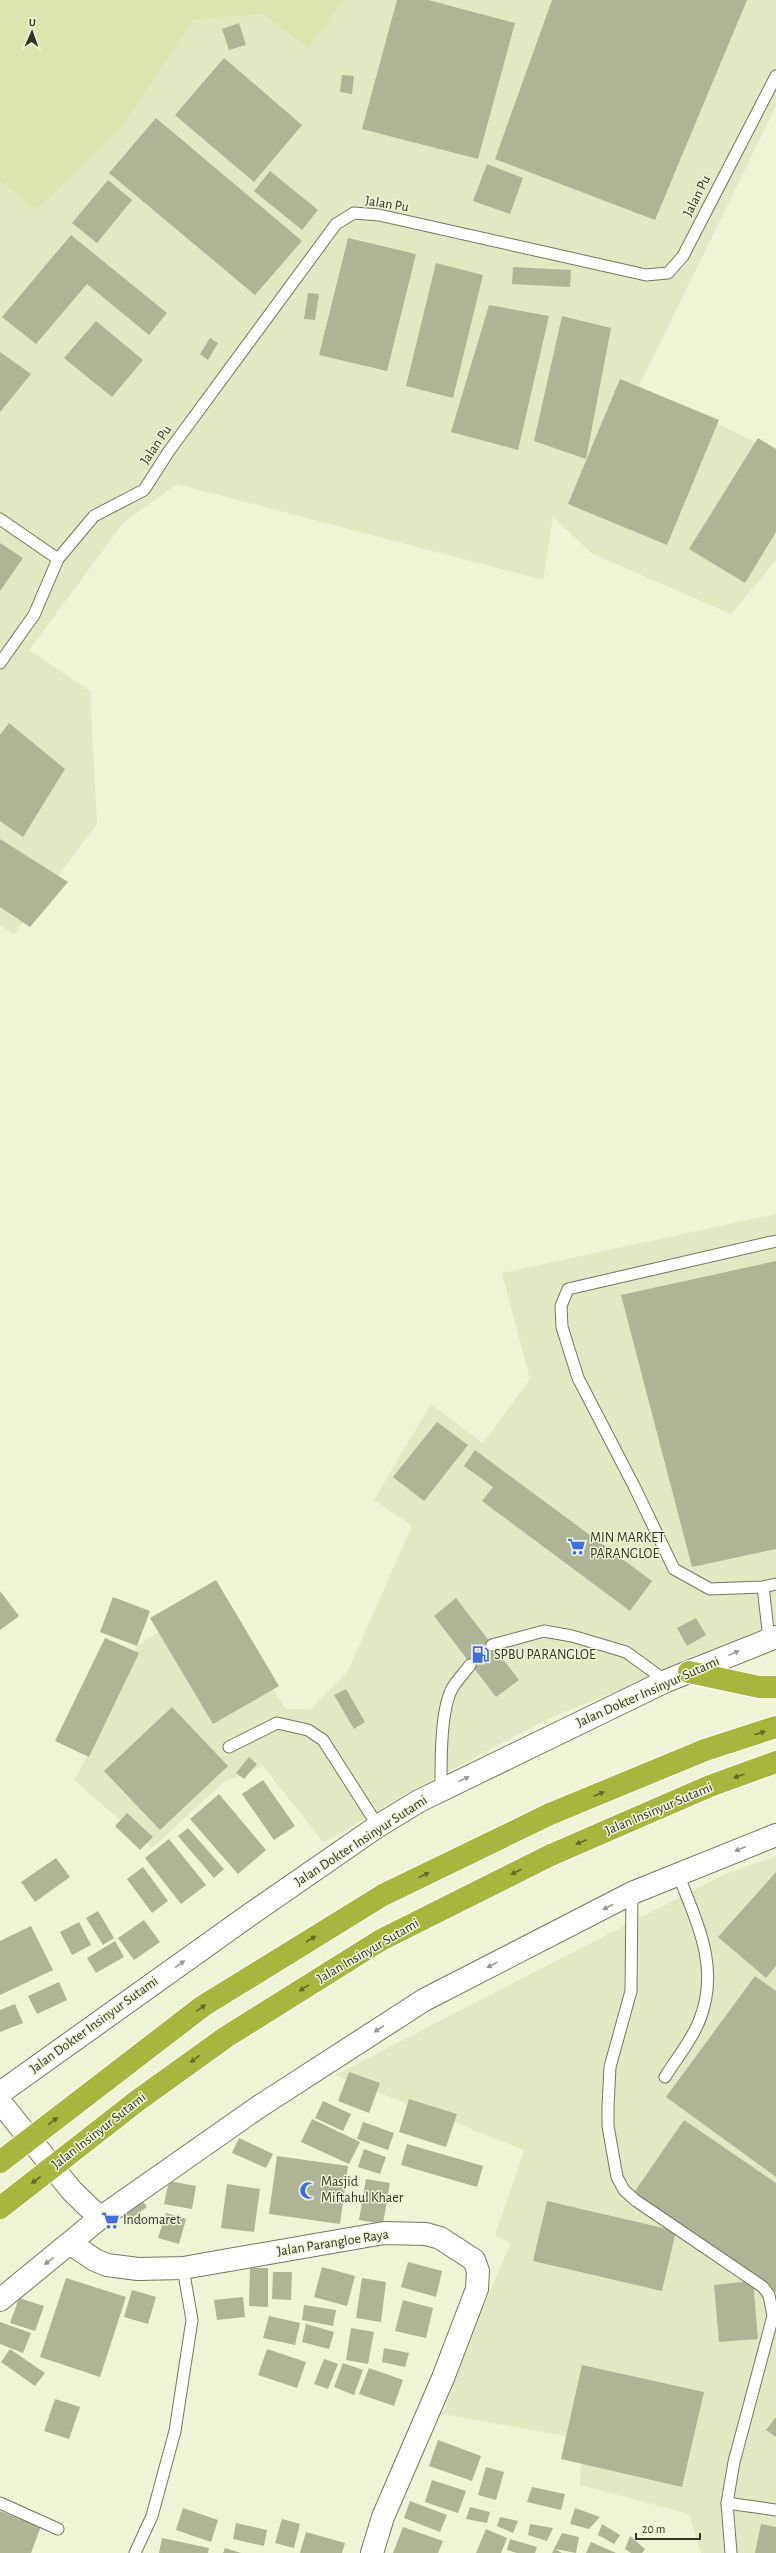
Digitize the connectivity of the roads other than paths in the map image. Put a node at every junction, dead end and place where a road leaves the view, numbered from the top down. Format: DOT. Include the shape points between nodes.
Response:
graph roads {
  1 [pos="776,76"];
  2 [pos="0,519"];
  3 [pos="58,559"];
  4 [pos="0,663"];
  5 [pos="776,1242"];
  6 [pos="776,1584"];
  7 [pos="763,1587"];
  8 [pos="773,1638"];
  9 [pos="492,1645"];
  10 [pos="470,1665"];
  11 [pos="689,1672"];
  12 [pos="666,1681"];
  13 [pos="776,1687"];
  14 [pos="776,1728"];
  15 [pos="229,1747"];
  16 [pos="776,1762"];
  17 [pos="441,1790"];
  18 [pos="378,1826"];
  19 [pos="776,1836"];
  20 [pos="678,1874"];
  21 [pos="632,1893"];
  22 [pos="665,2077"];
  23 [pos="0,2093"];
  24 [pos="0,2102"];
  25 [pos="0,2162"];
  26 [pos="0,2208"];
  27 [pos="100,2218"];
  28 [pos="70,2244"];
  29 [pos="183,2268"];
  30 [pos="0,2300"];
  31 [pos="727,2502"];
  32 [pos="0,2503"];
  33 [pos="776,2510"];
  34 [pos="58,2529"];
  35 [pos="135,2553"];
  36 [pos="372,2553"];
  37 [pos="731,2553"];
  1 -- 3 [label="lane, Jalan Pu" via="683,256 668,273 646,275 379,215 354,214 336,224 169,451 144,490 94,516"];
  2 -- 3 [label="lane"];
  3 -- 4 [label="lane, Jalan Pu" via="34,615"];
  5 -- 7 [label="lane" via="568,1289 561,1306 562,1327 578,1378 636,1488 674,1569 710,1589"];
  6 -- 7 [label="lane"];
  7 -- 8 [label="lane"];
  11 -- 8 [label="street, Jalan Dokter Insinyur Sutami, one-way"];
  9 -- 12 [label="lane" via="544,1631 572,1636 626,1652"];
  10 -- 17 [label="lane" via="452,1688 442,1741"];
  11 -- 12 [label="street, Jalan Dokter Insinyur Sutami"];
  11 -- 13 [label="highway" via="759,1687"];
  17 -- 12 [label="street, Jalan Dokter Insinyur Sutami, one-way"];
  25 -- 14 [label="highway, one-way, bridge" via="202,2006 383,1895 550,1814 705,1750"];
  15 -- 18 [label="lane" via="277,1723 308,1730 323,1740"];
  16 -- 26 [label="highway, Jalan Insinyur Sutami, one-way, bridge" via="710,1786 551,1855 381,1940 226,2036 137,2101"];
  17 -- 18 [label="street, Jalan Dokter Insinyur Sutami"];
  23 -- 18 [label="street, Jalan Dokter Insinyur Sutami, one-way" via="67,2043"];
  19 -- 20 [label="street, one-way"];
  20 -- 21 [label="street"];
  20 -- 22 [label="lane" via="703,1936 708,1993 700,2021"];
  21 -- 27 [label="street, one-way" via="424,2000 258,2108"];
  21 -- 31 [label="lane" via="631,1991 610,2067 608,2085 608,2126 617,2177 624,2190 635,2200 763,2287 773,2305 773,2316 734,2462"];
  24 -- 27 [label="street" via="72,2191"];
  27 -- 28 [label="street"];
  28 -- 29 [label="street, Jalan Parangloe Raya" via="107,2265 138,2269"];
  28 -- 30 [label="street, one-way"];
  29 -- 35 [label="lane" via="192,2320 175,2430 152,2516"];
  29 -- 36 [label="street, Jalan Parangloe Raya" via="384,2233 426,2234 440,2238 474,2260 478,2271 477,2289 443,2378 383,2516"];
  31 -- 33 [label="lane"];
  31 -- 37 [label="lane"];
  32 -- 34 [label="lane"];
}
